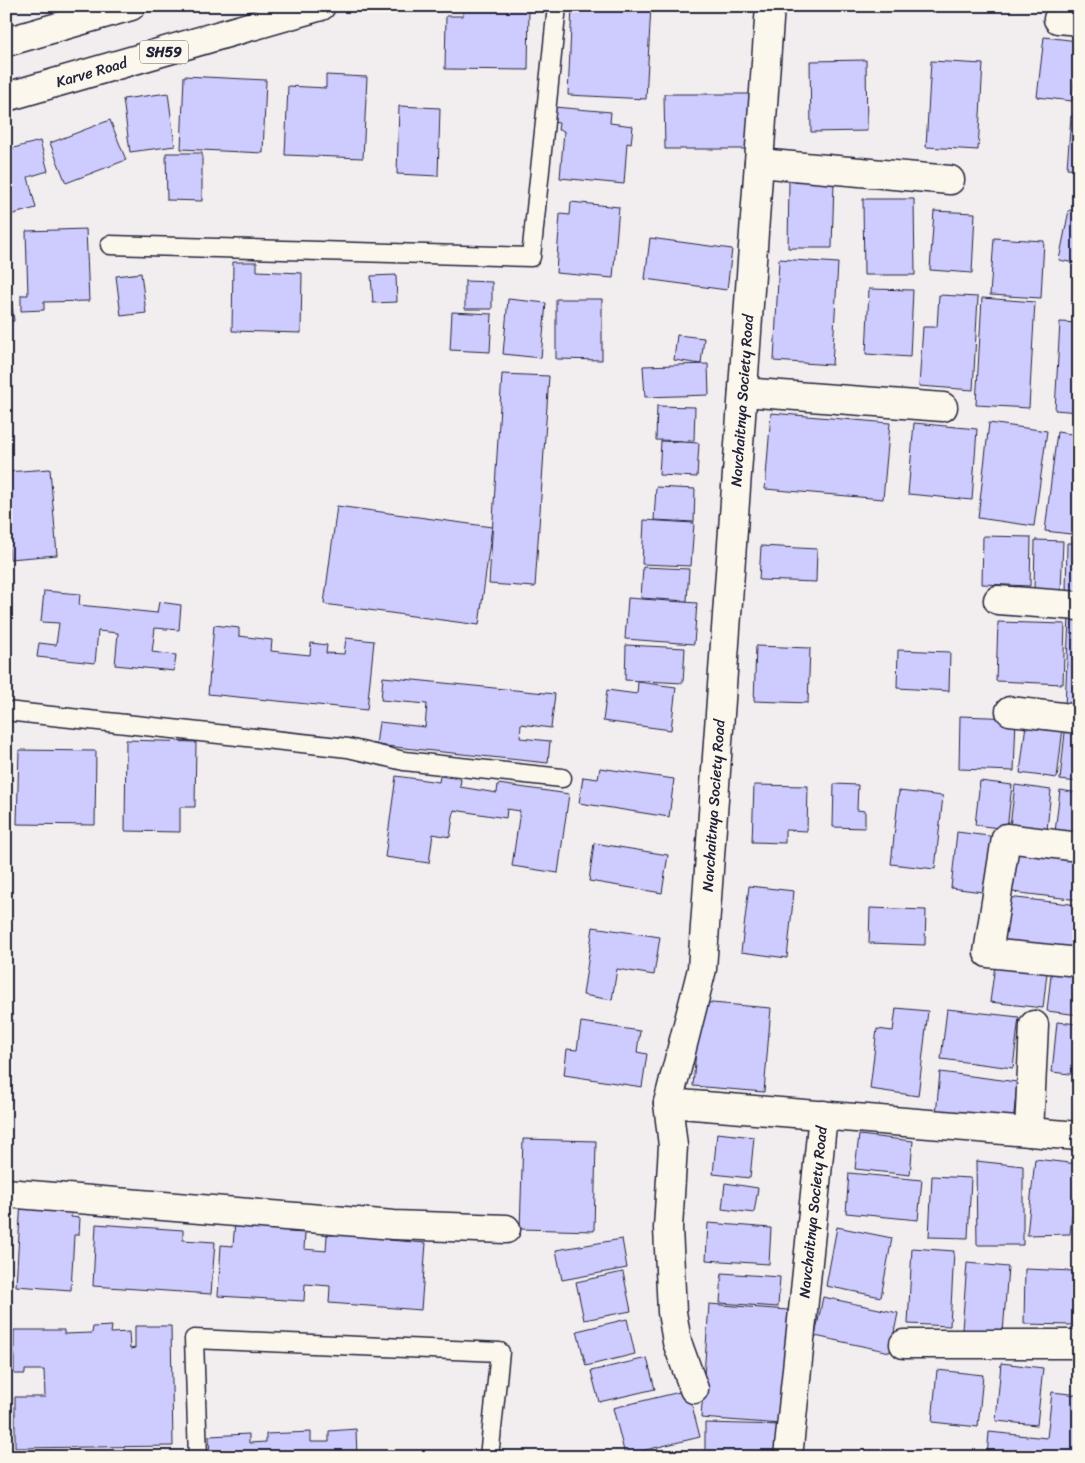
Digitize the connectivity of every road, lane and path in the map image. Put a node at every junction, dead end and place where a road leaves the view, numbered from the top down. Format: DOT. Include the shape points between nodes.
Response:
graph roads {
  1 [pos="131,6"];
  2 [pos="321,6"];
  3 [pos="557,6"];
  4 [pos="770,6"];
  5 [pos="6,42"];
  6 [pos="6,97"];
  7 [pos="759,163"];
  8 [pos="950,180"];
  9 [pos="110,245"];
  10 [pos="743,392"];
  11 [pos="943,407"];
  12 [pos="998,600"];
  13 [pos="1079,606"];
  14 [pos="1010,711"];
  15 [pos="6,712"];
  16 [pos="1079,719"];
  17 [pos="562,778"];
  18 [pos="1079,847"];
  19 [pos="1079,962"];
  20 [pos="1034,1025"];
  21 [pos="668,1103"];
  22 [pos="823,1114"];
  23 [pos="1029,1132"];
  24 [pos="1079,1136"];
  25 [pos="6,1193"];
  26 [pos="506,1229"];
  27 [pos="904,1344"];
  28 [pos="1079,1344"];
  29 [pos="694,1389"];
  30 [pos="198,1457"];
  31 [pos="489,1457"];
  32 [pos="788,1457"];
  1 -- 5 [label="street"];
  2 -- 6 [label="street, Karve Road / SH59"];
  3 -- 9 [label="lane" via="531,257"];
  4 -- 7 [label="street, Navchaitnya Society Road"];
  7 -- 8 [label="street"];
  7 -- 10 [label="street, Navchaitnya Society Road"];
  10 -- 11 [label="street"];
  10 -- 21 [label="street, Navchaitnya Society Road" via="702,969"];
  12 -- 13 [label="street"];
  14 -- 16 [label="street"];
  15 -- 17 [label="lane" via="348,748 404,761"];
  18 -- 19 [label="street" via="1006,838 988,953"];
  20 -- 23 [label="street"];
  21 -- 22 [label="street, Navchaitnya Society Road"];
  21 -- 29 [label="street" via="673,1146 668,1228 672,1312"];
  22 -- 23 [label="street"];
  22 -- 32 [label="street, Navchaitnya Society Road"];
  23 -- 24 [label="street"];
  25 -- 26 [label="street" via="394,1225"];
  27 -- 28 [label="street"];
  30 -- 31 [label="lane" via="194,1339 500,1352"];
}
